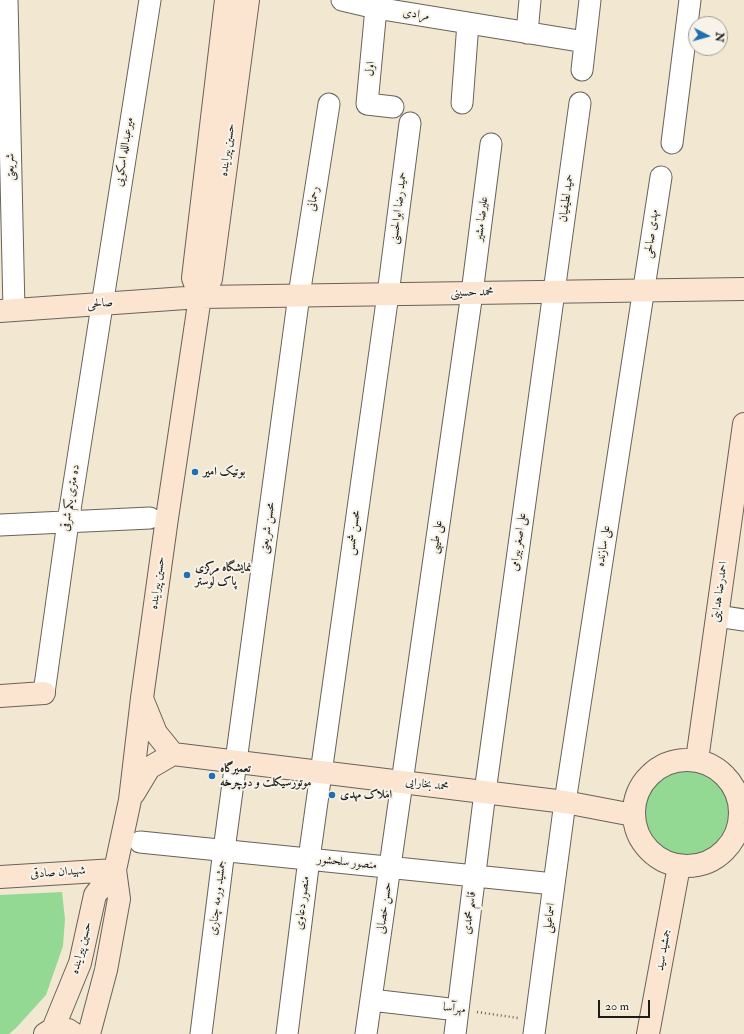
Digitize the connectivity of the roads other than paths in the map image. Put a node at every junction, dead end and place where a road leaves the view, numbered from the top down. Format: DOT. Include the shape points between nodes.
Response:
graph roads {
  1 [pos="7,0"];
  2 [pos="150,0"];
  3 [pos="226,0"];
  4 [pos="248,0"];
  5 [pos="342,0"];
  6 [pos="530,0"];
  7 [pos="590,0"];
  8 [pos="690,0"];
  9 [pos="376,8"];
  10 [pos="468,23"];
  11 [pos="527,32"];
  12 [pos="585,42"];
  13 [pos="582,70"];
  14 [pos="462,103"];
  15 [pos="580,103"];
  16 [pos="329,104"];
  17 [pos="393,107"];
  18 [pos="410,123"];
  19 [pos="672,143"];
  20 [pos="491,144"];
  21 [pos="660,177"];
  22 [pos="744,289"];
  23 [pos="644,291"];
  24 [pos="554,292"];
  25 [pos="472,293"];
  26 [pos="388,294"];
  27 [pos="300,295"];
  28 [pos="200,296"];
  29 [pos="101,304"];
  30 [pos="7,311"];
  31 [pos="744,424"];
  32 [pos="150,518"];
  33 [pos="68,522"];
  34 [pos="0,525"];
  35 [pos="717,616"];
  36 [pos="744,620"];
  37 [pos="44,693"];
  38 [pos="0,696"];
  39 [pos="142,698"];
  40 [pos="173,754"];
  41 [pos="697,760"];
  42 [pos="236,761"];
  43 [pos="321,772"];
  44 [pos="403,782"];
  45 [pos="485,792"];
  46 [pos="130,800"];
  47 [pos="565,802"];
  48 [pos="634,815"];
  49 [pos="741,822"];
  50 [pos="140,842"];
  51 [pos="224,850"];
  52 [pos="309,859"];
  53 [pos="679,866"];
  54 [pos="390,867"];
  55 [pos="115,870"];
  56 [pos="475,875"];
  57 [pos="0,877"];
  58 [pos="554,884"];
  59 [pos="371,1000"];
  60 [pos="458,1010"];
  61 [pos="535,1027"];
  62 [pos="57,1032"];
  63 [pos="90,1034"];
  64 [pos="201,1034"];
  65 [pos="286,1034"];
  66 [pos="366,1034"];
  67 [pos="455,1034"];
  68 [pos="648,1034"];
  1 -- 30 [label="street, شریعتی"];
  2 -- 29 [label="street, میرعبدالله اسکویی"];
  3 -- 28 [label="main road, حسین پیراینده" via="193,278"];
  4 -- 28 [label="main road, حسین پیراینده" via="211,279"];
  5 -- 9 [label="street, مرادی"];
  6 -- 11 [label="street"];
  7 -- 12 [label="street"];
  8 -- 19 [label="street"];
  9 -- 10 [label="street, مرادی"];
  9 -- 17 [label="street, اول" via="367,104"];
  10 -- 11 [label="street, مرادی"];
  10 -- 14 [label="street"];
  11 -- 12 [label="street, مرادی"];
  12 -- 13 [label="street"];
  15 -- 24 [label="street, حمید لطیفیان"];
  16 -- 27 [label="street, رحمانی"];
  18 -- 26 [label="street, حمید رضا ابوالحسنی"];
  20 -- 25 [label="street, علیرضا مشیر"];
  21 -- 23 [label="street, مهدی صالحی"];
  22 -- 23 [label="main road, محمد حسینی"];
  23 -- 24 [label="main road, محمد حسینی"];
  23 -- 47 [label="street, علی سازنده"];
  24 -- 25 [label="main road, محمد حسینی"];
  24 -- 45 [label="street, علی اصغر بیرامی"];
  25 -- 26 [label="main road, محمد حسینی"];
  25 -- 44 [label="street, علی طیبی"];
  26 -- 27 [label="main road, محمد حسینی"];
  26 -- 43 [label="street, محسن شمس"];
  27 -- 28 [label="main road, محمد حسینی"];
  27 -- 42 [label="street, محسن شریعتی"];
  28 -- 29 [label="main road, صالحی"];
  28 -- 39 [label="main road, حسین پیراینده"];
  29 -- 30 [label="main road, صالحی"];
  29 -- 33 [label="street, ده متری یکم شرقی"];
  31 -- 35 [label="main road, احمدرضا هدایتی"];
  32 -- 33 [label="street"];
  33 -- 34 [label="street"];
  33 -- 37 [label="street, ده متری یکم شرقی"];
  35 -- 36 [label="street"];
  35 -- 41 [label="main road, احمدرضا هدایتی"];
  37 -- 38 [label="main road"];
  39 -- 40 [label="main road" via="156,733"];
  39 -- 46 [label="main road, حسین پیراینده"];
  40 -- 42 [label="main road, محمد بخارایی"];
  40 -- 46 [label="main road" via="149,768"];
  41 -- 48 [label="main road" via="670,762 647,777 635,801"];
  41 -- 49 [label="main road" via="712,766 725,776 734,790"];
  42 -- 43 [label="main road, محمد بخارایی"];
  42 -- 51 [label="street, جمشید ورمه چناری"];
  43 -- 44 [label="main road, محمد بخارایی"];
  43 -- 52 [label="street, منصور دعاوی"];
  44 -- 45 [label="main road, محمد بخارایی"];
  44 -- 54 [label="street, حسن خصالی"];
  45 -- 47 [label="main road, محمد بخارایی"];
  45 -- 56 [label="street, قاسم محمدی"];
  46 -- 55 [label="main road, حسین پیراینده"];
  47 -- 48 [label="main road, محمد بخارایی"];
  47 -- 58 [label="street, اسماعیلی"];
  48 -- 53 [label="main road" via="639,836 652,854"];
  49 -- 53 [label="main road" via="724,850 711,860"];
  50 -- 51 [label="street, منصور سلحشور"];
  51 -- 52 [label="street, منصور سلحشور"];
  51 -- 64 [label="street, جمشید ورمه چناری"];
  52 -- 54 [label="street, منصور سلحشور"];
  52 -- 65 [label="street, منصور دعاوی"];
  53 -- 68 [label="main road, جمشید سید"];
  54 -- 56 [label="street, منصور سلحشور"];
  54 -- 59 [label="street, حسن خصالی"];
  55 -- 57 [label="main road, شهیدان صادقی"];
  55 -- 62 [label="main road, حسین پیراینده" via="95,895 80,963"];
  55 -- 63 [label="main road, حسین پیراینده" via="119,899 106,970"];
  56 -- 58 [label="street, منصور سلحشور"];
  56 -- 60 [label="street, قاسم محمدی"];
  58 -- 61 [label="street, اسماعیلی"];
  59 -- 60 [label="street, مهرآسا"];
  59 -- 66 [label="street, حسن خصالی"];
  60 -- 67 [label="street, قاسم محمدی"];
}
